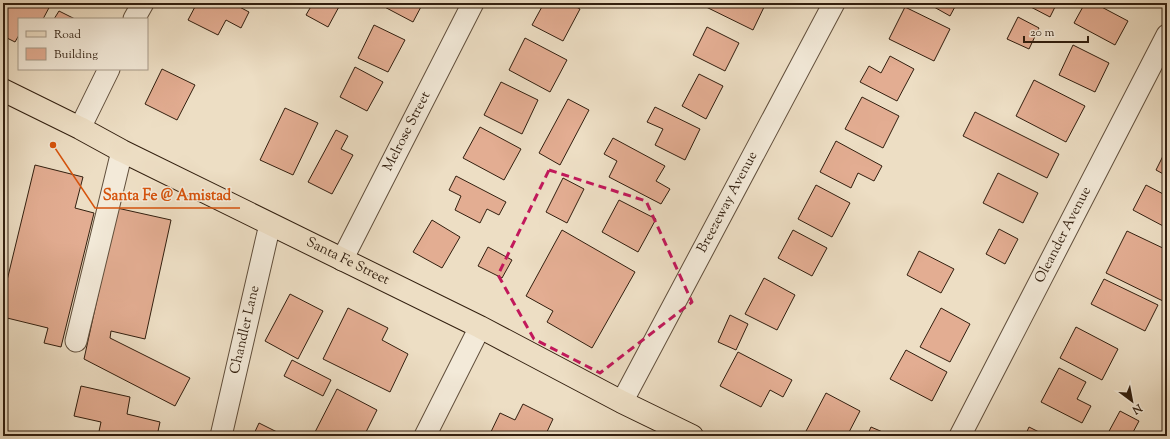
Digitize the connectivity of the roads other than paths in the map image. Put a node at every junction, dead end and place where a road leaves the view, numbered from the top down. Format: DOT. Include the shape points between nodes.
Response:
graph roads {
  1 [pos="142,3"];
  2 [pos="473,3"];
  3 [pos="834,3"];
  4 [pos="134,18"];
  5 [pos="1167,35"];
  6 [pos="109,70"];
  7 [pos="3,90"];
  8 [pos="80,128"];
  9 [pos="122,151"];
  10 [pos="270,224"];
  11 [pos="342,260"];
  12 [pos="480,327"];
  13 [pos="76,342"];
  14 [pos="622,402"];
  15 [pos="221,436"];
  16 [pos="424,436"];
  17 [pos="692,436"];
  18 [pos="960,436"];
  1 -- 4 [label="street"];
  2 -- 11 [label="street, Melrose Street"];
  3 -- 14 [label="street, Breezeway Avenue"];
  5 -- 18 [label="street, Oleander Avenue"];
  6 -- 8 [label="street"];
  7 -- 8 [label="main road, Santa Fe Street"];
  8 -- 9 [label="main road, Santa Fe Street"];
  9 -- 10 [label="main road, Santa Fe Street"];
  9 -- 13 [label="street"];
  10 -- 11 [label="main road, Santa Fe Street"];
  10 -- 15 [label="street, Chandler Lane"];
  11 -- 12 [label="main road, Santa Fe Street"];
  12 -- 14 [label="main road, Santa Fe Street"];
  12 -- 16 [label="street"];
  14 -- 17 [label="main road, Santa Fe Street"];
}
